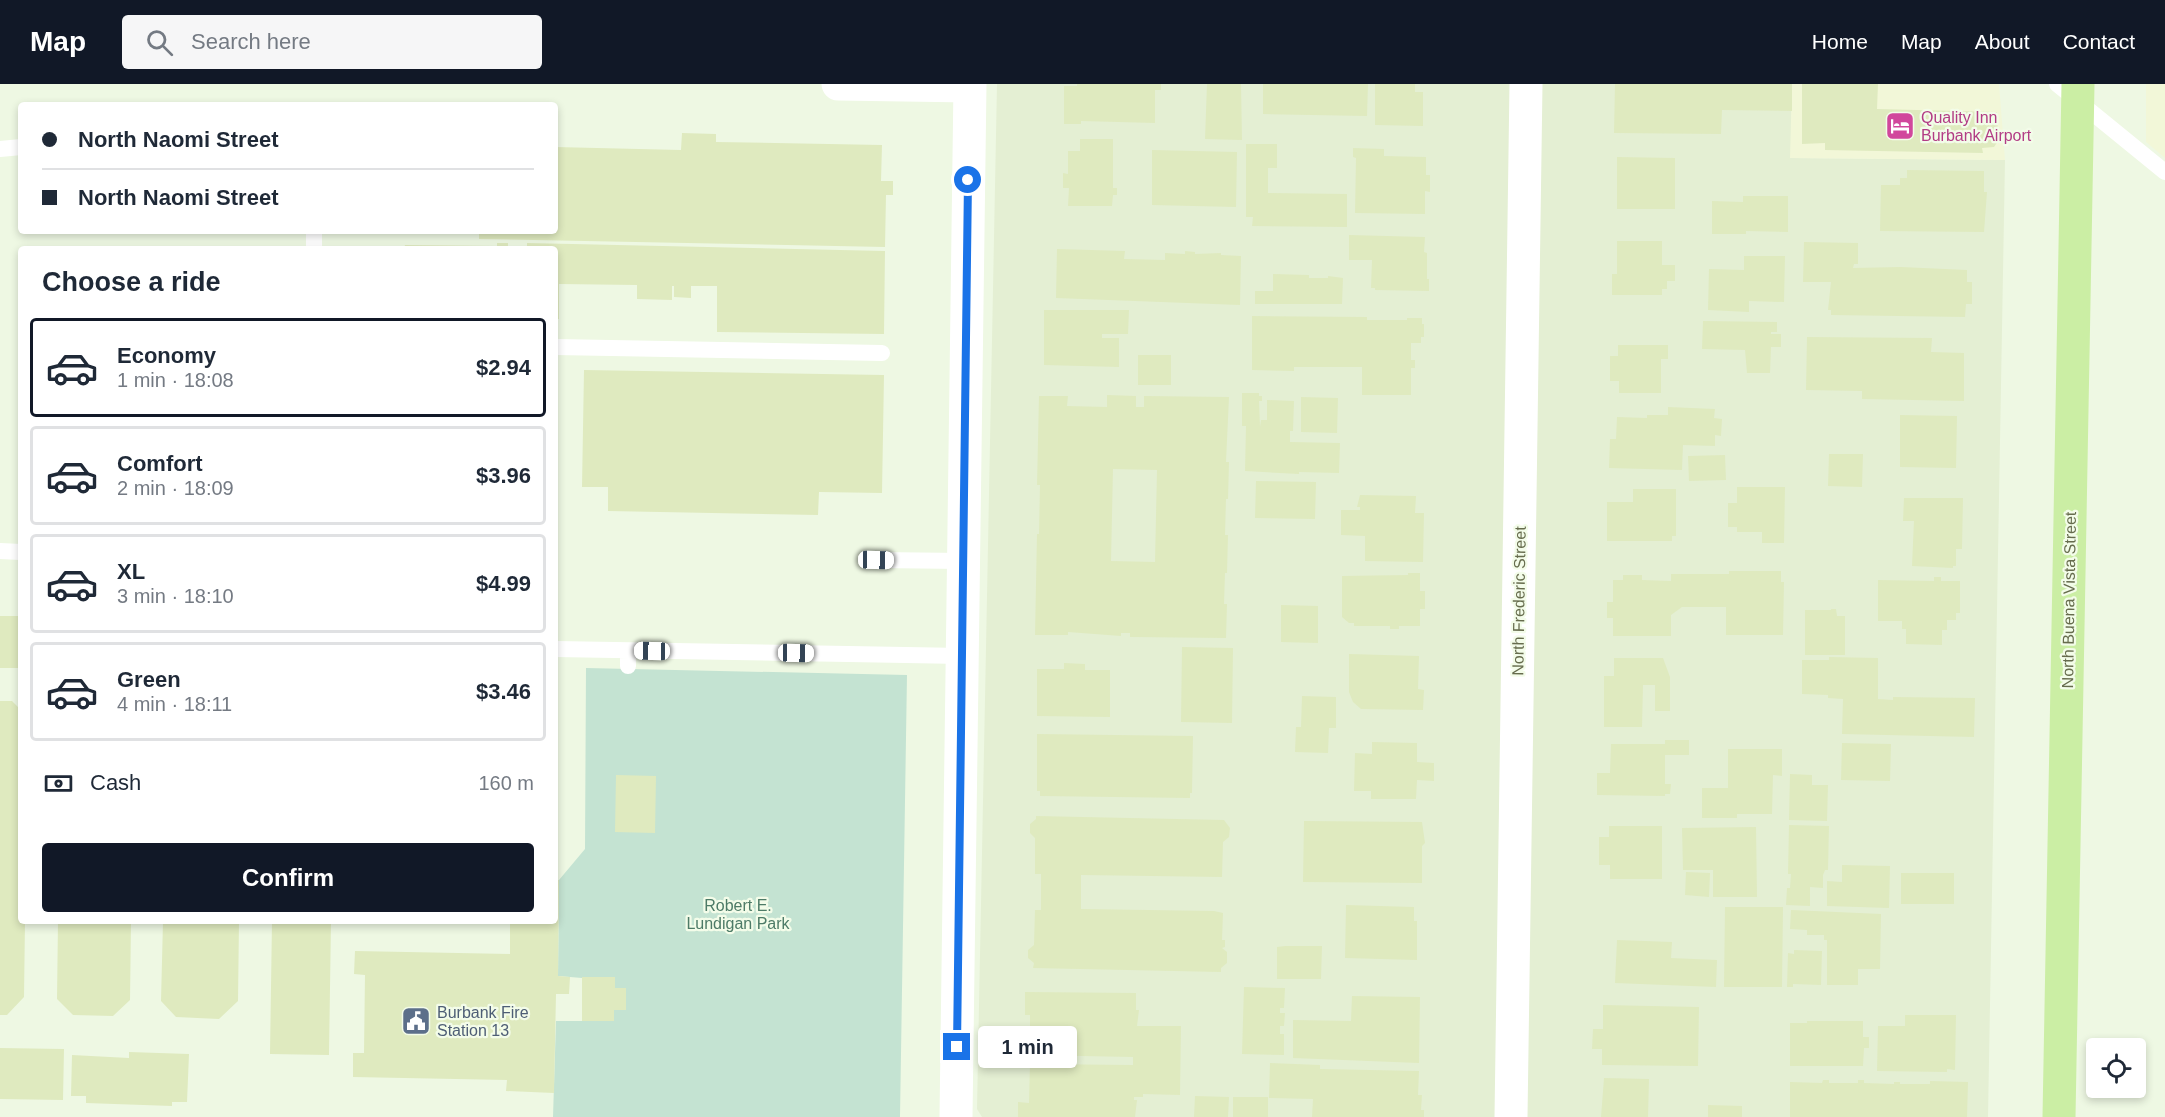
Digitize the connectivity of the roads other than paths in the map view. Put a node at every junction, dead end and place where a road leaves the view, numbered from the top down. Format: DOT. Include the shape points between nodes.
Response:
graph roads {
  1 [pos="838,84"];
  2 [pos="1526,84"];
  3 [pos="970,85"];
  4 [pos="2071,89"];
  5 [pos="18,147"];
  6 [pos="0,149"];
  7 [pos="2165,172"];
  8 [pos="558,347"];
  9 [pos="882,353"];
  10 [pos="0,551"];
  11 [pos="18,552"];
  12 [pos="876,560"];
  13 [pos="964,561"];
  14 [pos="558,650"];
  15 [pos="963,656"];
  16 [pos="956,1117"];
  17 [pos="1511,1117"];
  18 [pos="2060,1117"];
  1 -- 3 [label="street"];
  2 -- 17 [label="street, North Frederic Street"];
  3 -- 13 [label="street"];
  4 -- 7 [label="lane"];
  4 -- 18 [label="main road, North Buena Vista Street"];
  5 -- 6 [label="lane"];
  8 -- 9 [label="lane"];
  10 -- 11 [label="lane"];
  12 -- 13 [label="lane"];
  13 -- 15 [label="street"];
  14 -- 15 [label="lane" via="628,658"];
  15 -- 16 [label="street"];
}
